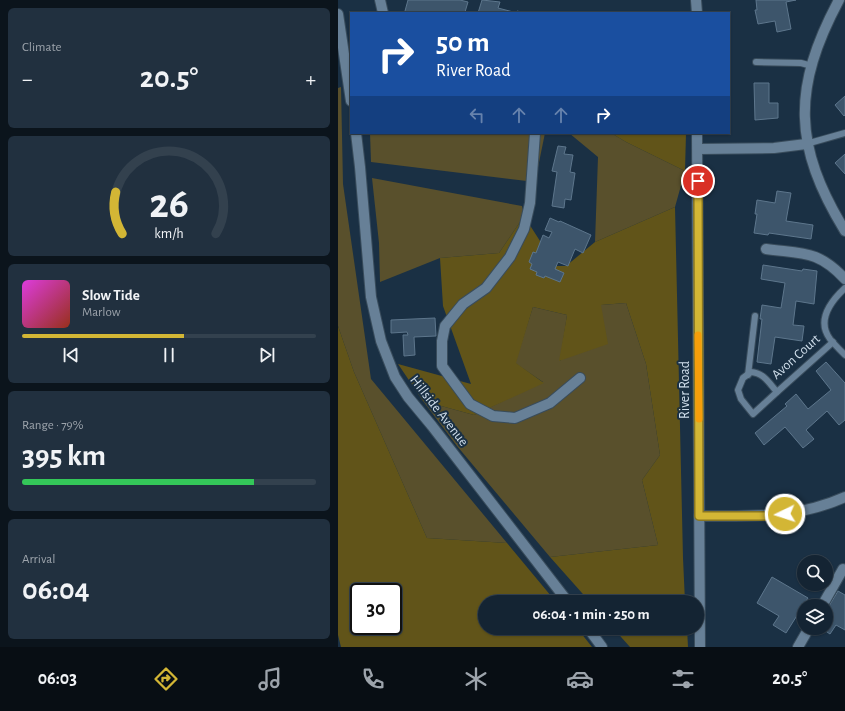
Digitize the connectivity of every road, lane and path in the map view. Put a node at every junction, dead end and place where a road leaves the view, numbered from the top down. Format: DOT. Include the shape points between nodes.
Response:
graph roads {
  1 [pos="380,0"];
  2 [pos="696,0"];
  3 [pos="838,0"];
  4 [pos="383,12"];
  5 [pos="697,12"];
  6 [pos="338,14"];
  7 [pos="756,62"];
  8 [pos="812,66"];
  9 [pos="350,94"];
  10 [pos="845,133"];
  11 [pos="356,134"];
  12 [pos="535,134"];
  13 [pos="697,134"];
  14 [pos="806,144"];
  15 [pos="698,149"];
  16 [pos="845,231"];
  17 [pos="766,249"];
  18 [pos="845,279"];
  19 [pos="845,288"];
  20 [pos="755,316"];
  21 [pos="833,342"];
  22 [pos="845,355"];
  23 [pos="748,375"];
  24 [pos="580,378"];
  25 [pos="777,392"];
  26 [pos="845,497"];
  27 [pos="699,516"];
  28 [pos="843,569"];
  29 [pos="563,595"];
  30 [pos="826,599"];
  31 [pos="593,635"];
  32 [pos="805,635"];
  33 [pos="602,647"];
  34 [pos="700,647"];
  35 [pos="798,647"];
  1 -- 4 [label="street"];
  2 -- 5 [label="street"];
  3 -- 8 [label="street"];
  6 -- 9 [label="street"];
  7 -- 8 [label="lane" via="800,63"];
  8 -- 14 [label="street" via="804,101"];
  10 -- 14 [label="lane"];
  11 -- 29 [label="street, Hillside Avenue" via="372,297 381,341 395,377"];
  12 -- 24 [label="street" via="530,203 524,229 510,257 486,288 463,304 445,326 442,366 470,404 493,416 515,418 550,403"];
  13 -- 15 [label="street, River Road"];
  14 -- 15 [label="street" via="774,148"];
  14 -- 16 [label="street" via="820,183"];
  15 -- 27 [label="street, River Road"];
  17 -- 18 [label="street" via="814,256 832,266"];
  19 -- 21 [label="lane, Avon Court" via="829,304 826,312 826,332"];
  20 -- 23 [label="lane"];
  21 -- 22 [label="lane, Avon Court"];
  21 -- 25 [label="lane, Avon Court"];
  23 -- 25 [label="lane, Avon Court" via="757,372"];
  23 -- 25 [label="lane, Avon Court" via="740,384 739,395 753,414"];
  26 -- 27 [label="street" via="798,513 772,516"];
  27 -- 34 [label="street, River Road"];
  28 -- 30 [label="street"];
  31 -- 33 [label="street"];
  32 -- 35 [label="street"];
}
